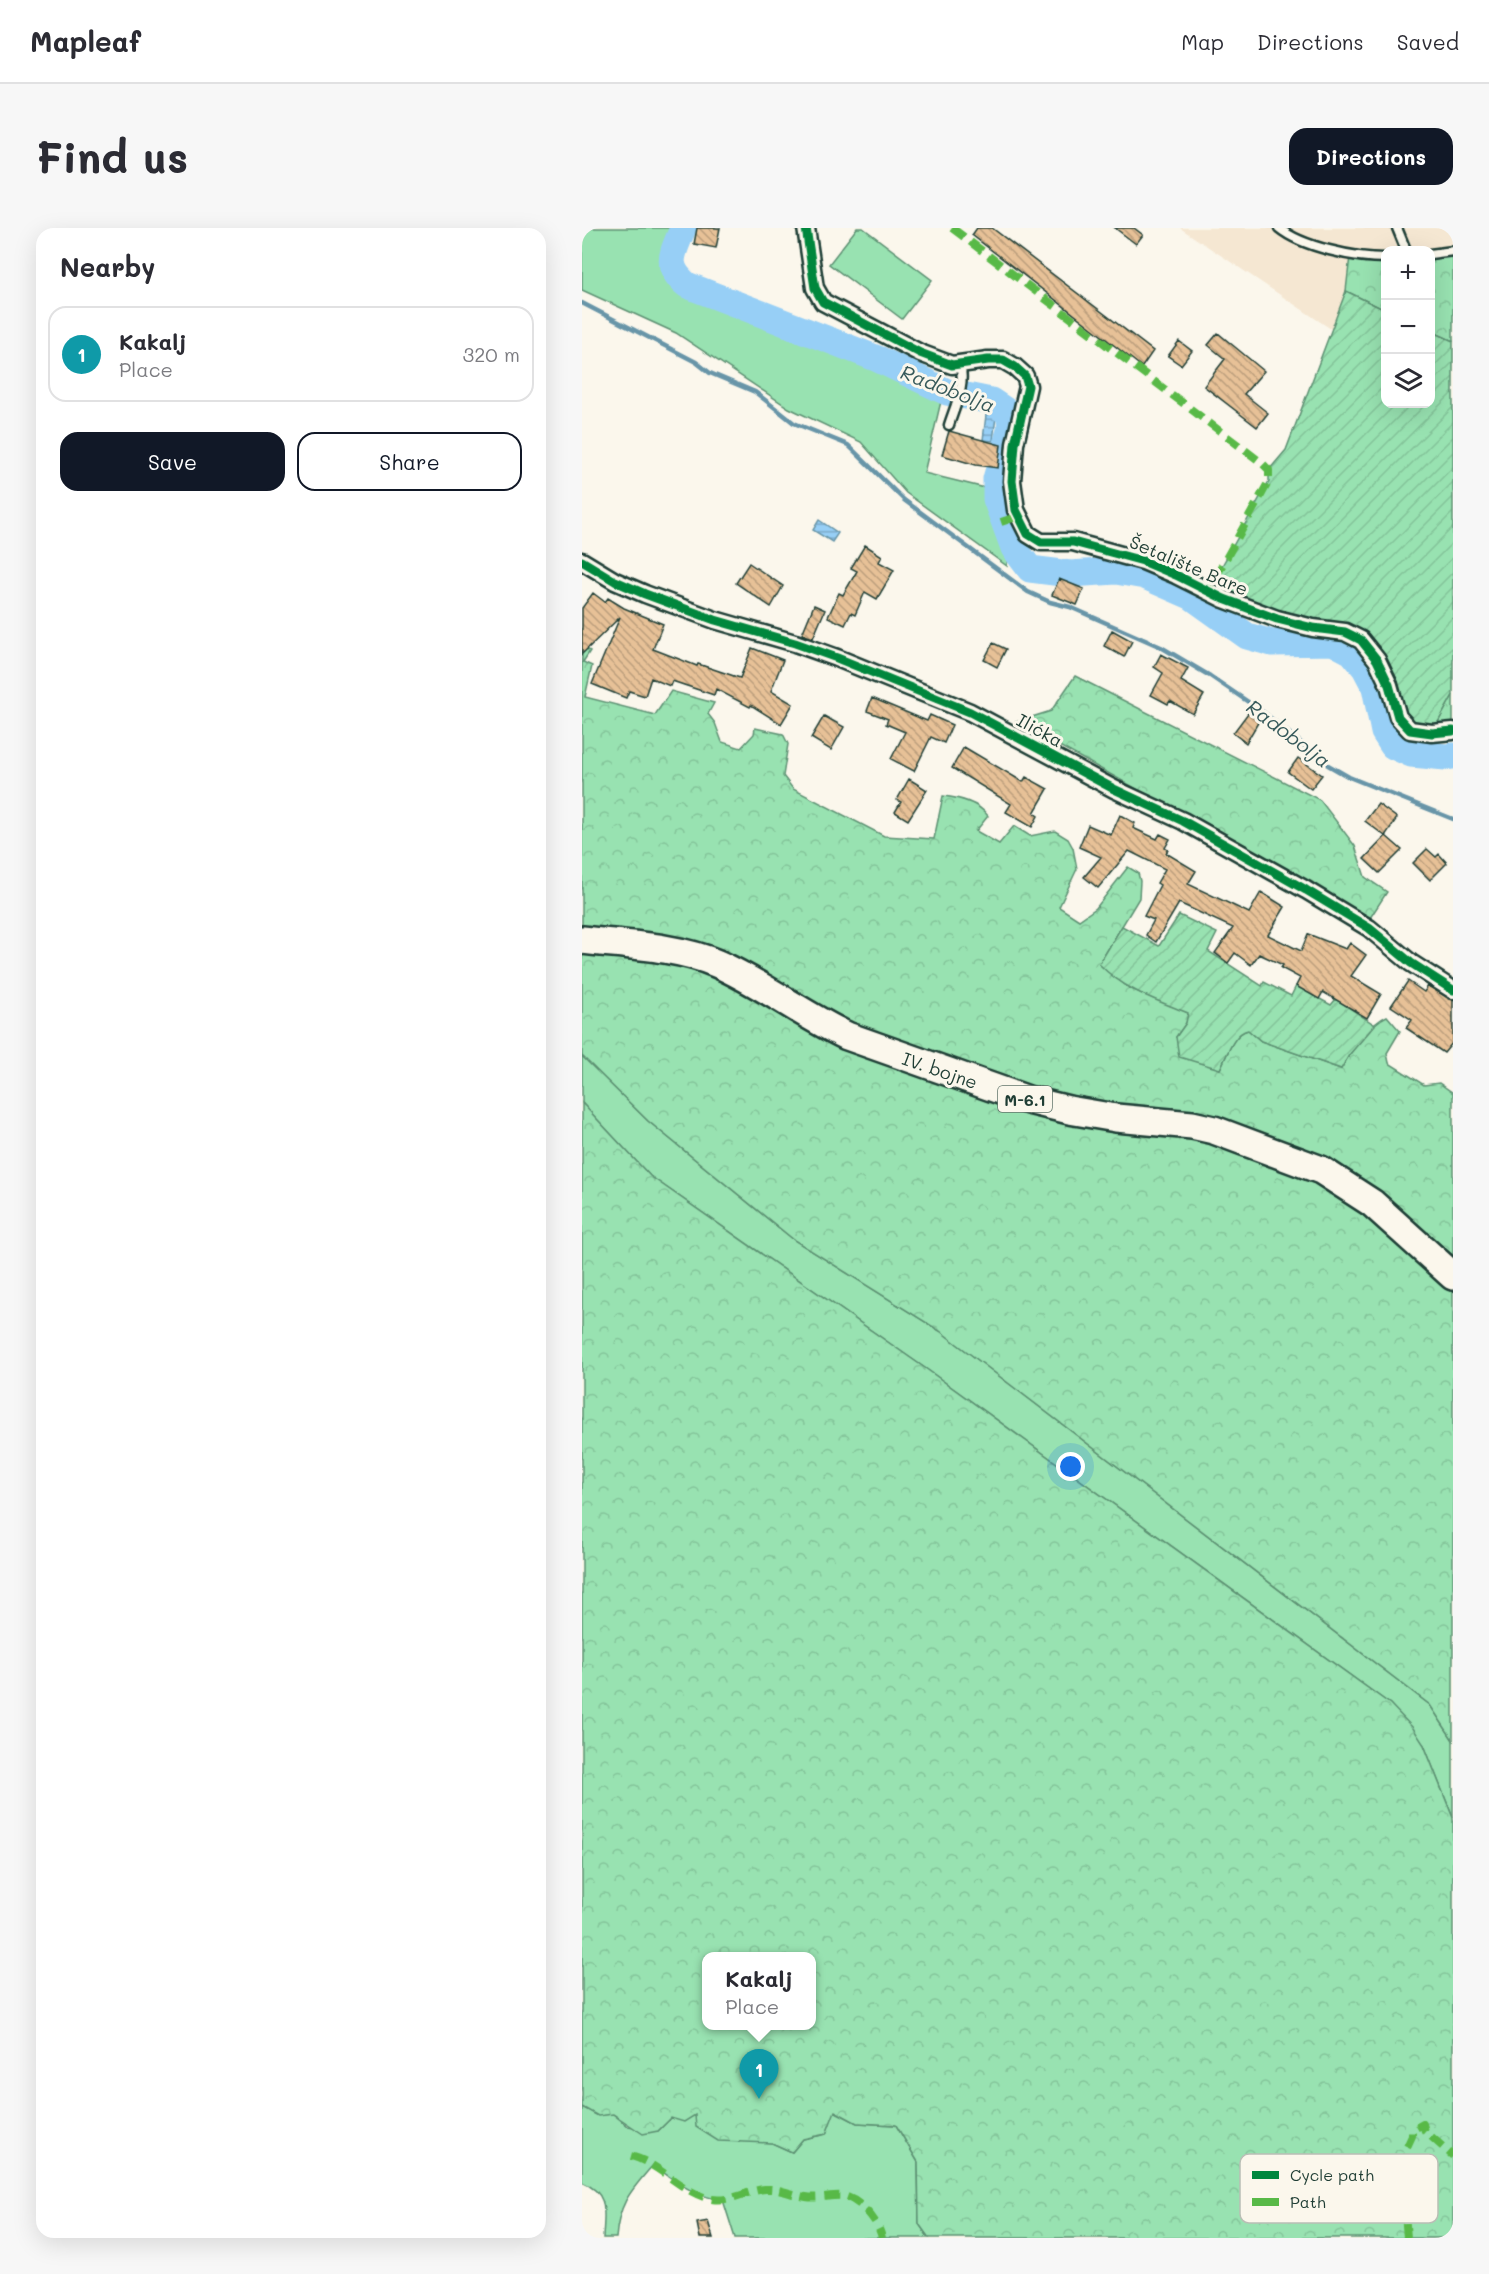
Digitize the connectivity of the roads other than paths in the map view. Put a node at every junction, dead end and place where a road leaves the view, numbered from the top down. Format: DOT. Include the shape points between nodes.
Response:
graph roads {
  1 [pos="806,228"];
  2 [pos="1279,228"];
  3 [pos="1398,228"];
  4 [pos="1405,246"];
  5 [pos="1453,251"];
  6 [pos="1435,253"];
  7 [pos="1381,258"];
  8 [pos="960,365"];
  9 [pos="949,425"];
  10 [pos="582,561"];
  11 [pos="1453,731"];
  12 [pos="582,940"];
  13 [pos="1453,990"];
  14 [pos="1453,1276"];
  1 -- 8 [label="street, Šetalište Bare" via="815,288 823,302 920,352"];
  2 -- 7 [label="lane" via="1350,256"];
  3 -- 4 [label="lane"];
  5 -- 6 [label="lane"];
  8 -- 9 [label="lane" via="963,373"];
  8 -- 11 [label="street, Šetalište Bare" via="1003,360 1025,376 1028,386 1015,444 1012,481 1016,510 1028,534 1041,542 1072,542 1133,558 1277,619 1345,632 1361,640 1377,660 1398,717 1410,730"];
  10 -- 13 [label="street, Ilićka" via="645,594 837,658 970,712 1183,821 1306,890 1369,928 1411,963"];
  12 -- 14 [label="main road, IV. bojne / M-6.1" via="691,955 718,964 847,1036 1028,1100 1116,1118 1214,1130 1321,1170 1372,1203"];
}
